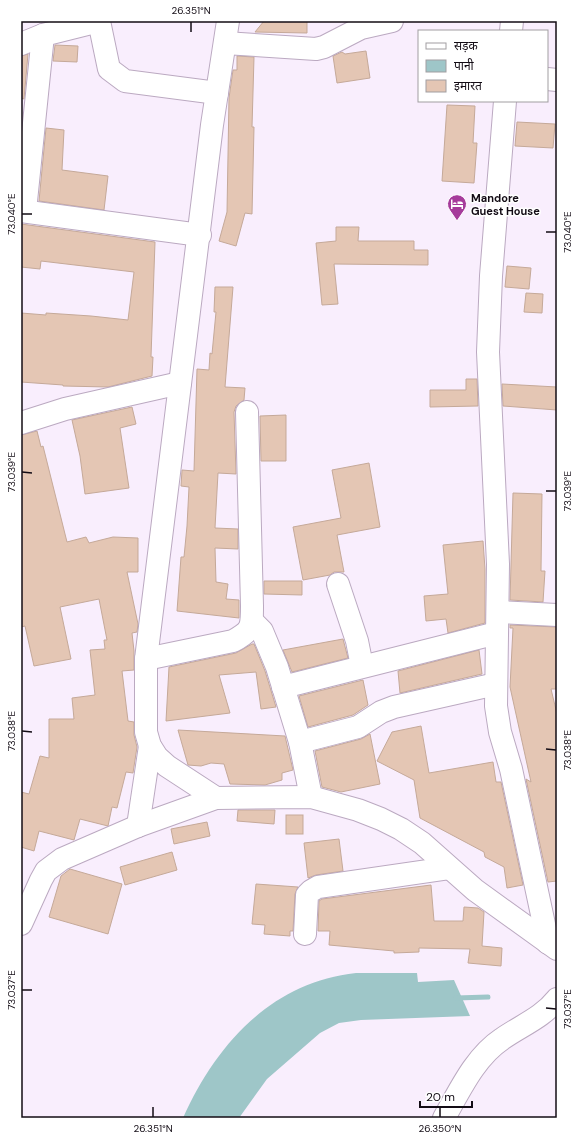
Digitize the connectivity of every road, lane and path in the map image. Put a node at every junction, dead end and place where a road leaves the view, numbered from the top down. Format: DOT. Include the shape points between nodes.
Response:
graph roads {
  1 [pos="99,21"];
  2 [pos="228,21"];
  3 [pos="392,21"];
  4 [pos="43,35"];
  5 [pos="225,43"];
  6 [pos="21,44"];
  7 [pos="217,93"];
  8 [pos="505,102"];
  9 [pos="28,123"];
  10 [pos="23,211"];
  11 [pos="200,235"];
  12 [pos="180,383"];
  13 [pos="246,412"];
  14 [pos="21,423"];
  15 [pos="338,584"];
  16 [pos="557,615"];
  17 [pos="252,621"];
  18 [pos="498,622"];
  19 [pos="146,659"];
  20 [pos="362,666"];
  21 [pos="496,684"];
  22 [pos="284,687"];
  23 [pos="300,742"];
  24 [pos="150,746"];
  25 [pos="311,797"];
  26 [pos="216,798"];
  27 [pos="138,826"];
  28 [pos="449,868"];
  29 [pos="21,924"];
  30 [pos="305,934"];
  31 [pos="552,946"];
  32 [pos="557,999"];
  33 [pos="444,1118"];
  1 -- 4 [label="street"];
  1 -- 7 [label="street" via="109,69 125,81"];
  2 -- 5 [label="street"];
  3 -- 5 [label="street" via="361,28 316,49"];
  4 -- 6 [label="street"];
  4 -- 9 [label="street"];
  5 -- 7 [label="street"];
  7 -- 11 [label="street"];
  8 -- 18 [label="street" via="491,276 488,352 497,518"];
  9 -- 10 [label="street"];
  10 -- 11 [label="street"];
  11 -- 12 [label="street"];
  12 -- 14 [label="street" via="65,409"];
  12 -- 19 [label="street"];
  13 -- 17 [label="street"];
  15 -- 20 [label="street" via="357,641"];
  16 -- 18 [label="street"];
  17 -- 19 [label="street" via="245,634 233,641"];
  17 -- 22 [label="street" via="262,631"];
  18 -- 20 [label="street"];
  18 -- 21 [label="street"];
  19 -- 24 [label="street" via="145,717"];
  20 -- 22 [label="street"];
  21 -- 23 [label="street" via="394,707 358,727"];
  21 -- 31 [label="street" via="500,732"];
  22 -- 23 [label="street"];
  23 -- 25 [label="street"];
  24 -- 26 [label="street" via="167,766"];
  24 -- 27 [label="street"];
  25 -- 26 [label="street"];
  25 -- 28 [label="street" via="358,810 401,829 422,843"];
  26 -- 27 [label="street"];
  27 -- 29 [label="street" via="54,864 41,880"];
  28 -- 30 [label="street" via="318,887 308,895"];
  28 -- 31 [label="street"];
  32 -- 33 [label="street" via="538,1018 502,1039 488,1051 475,1066"];
}
